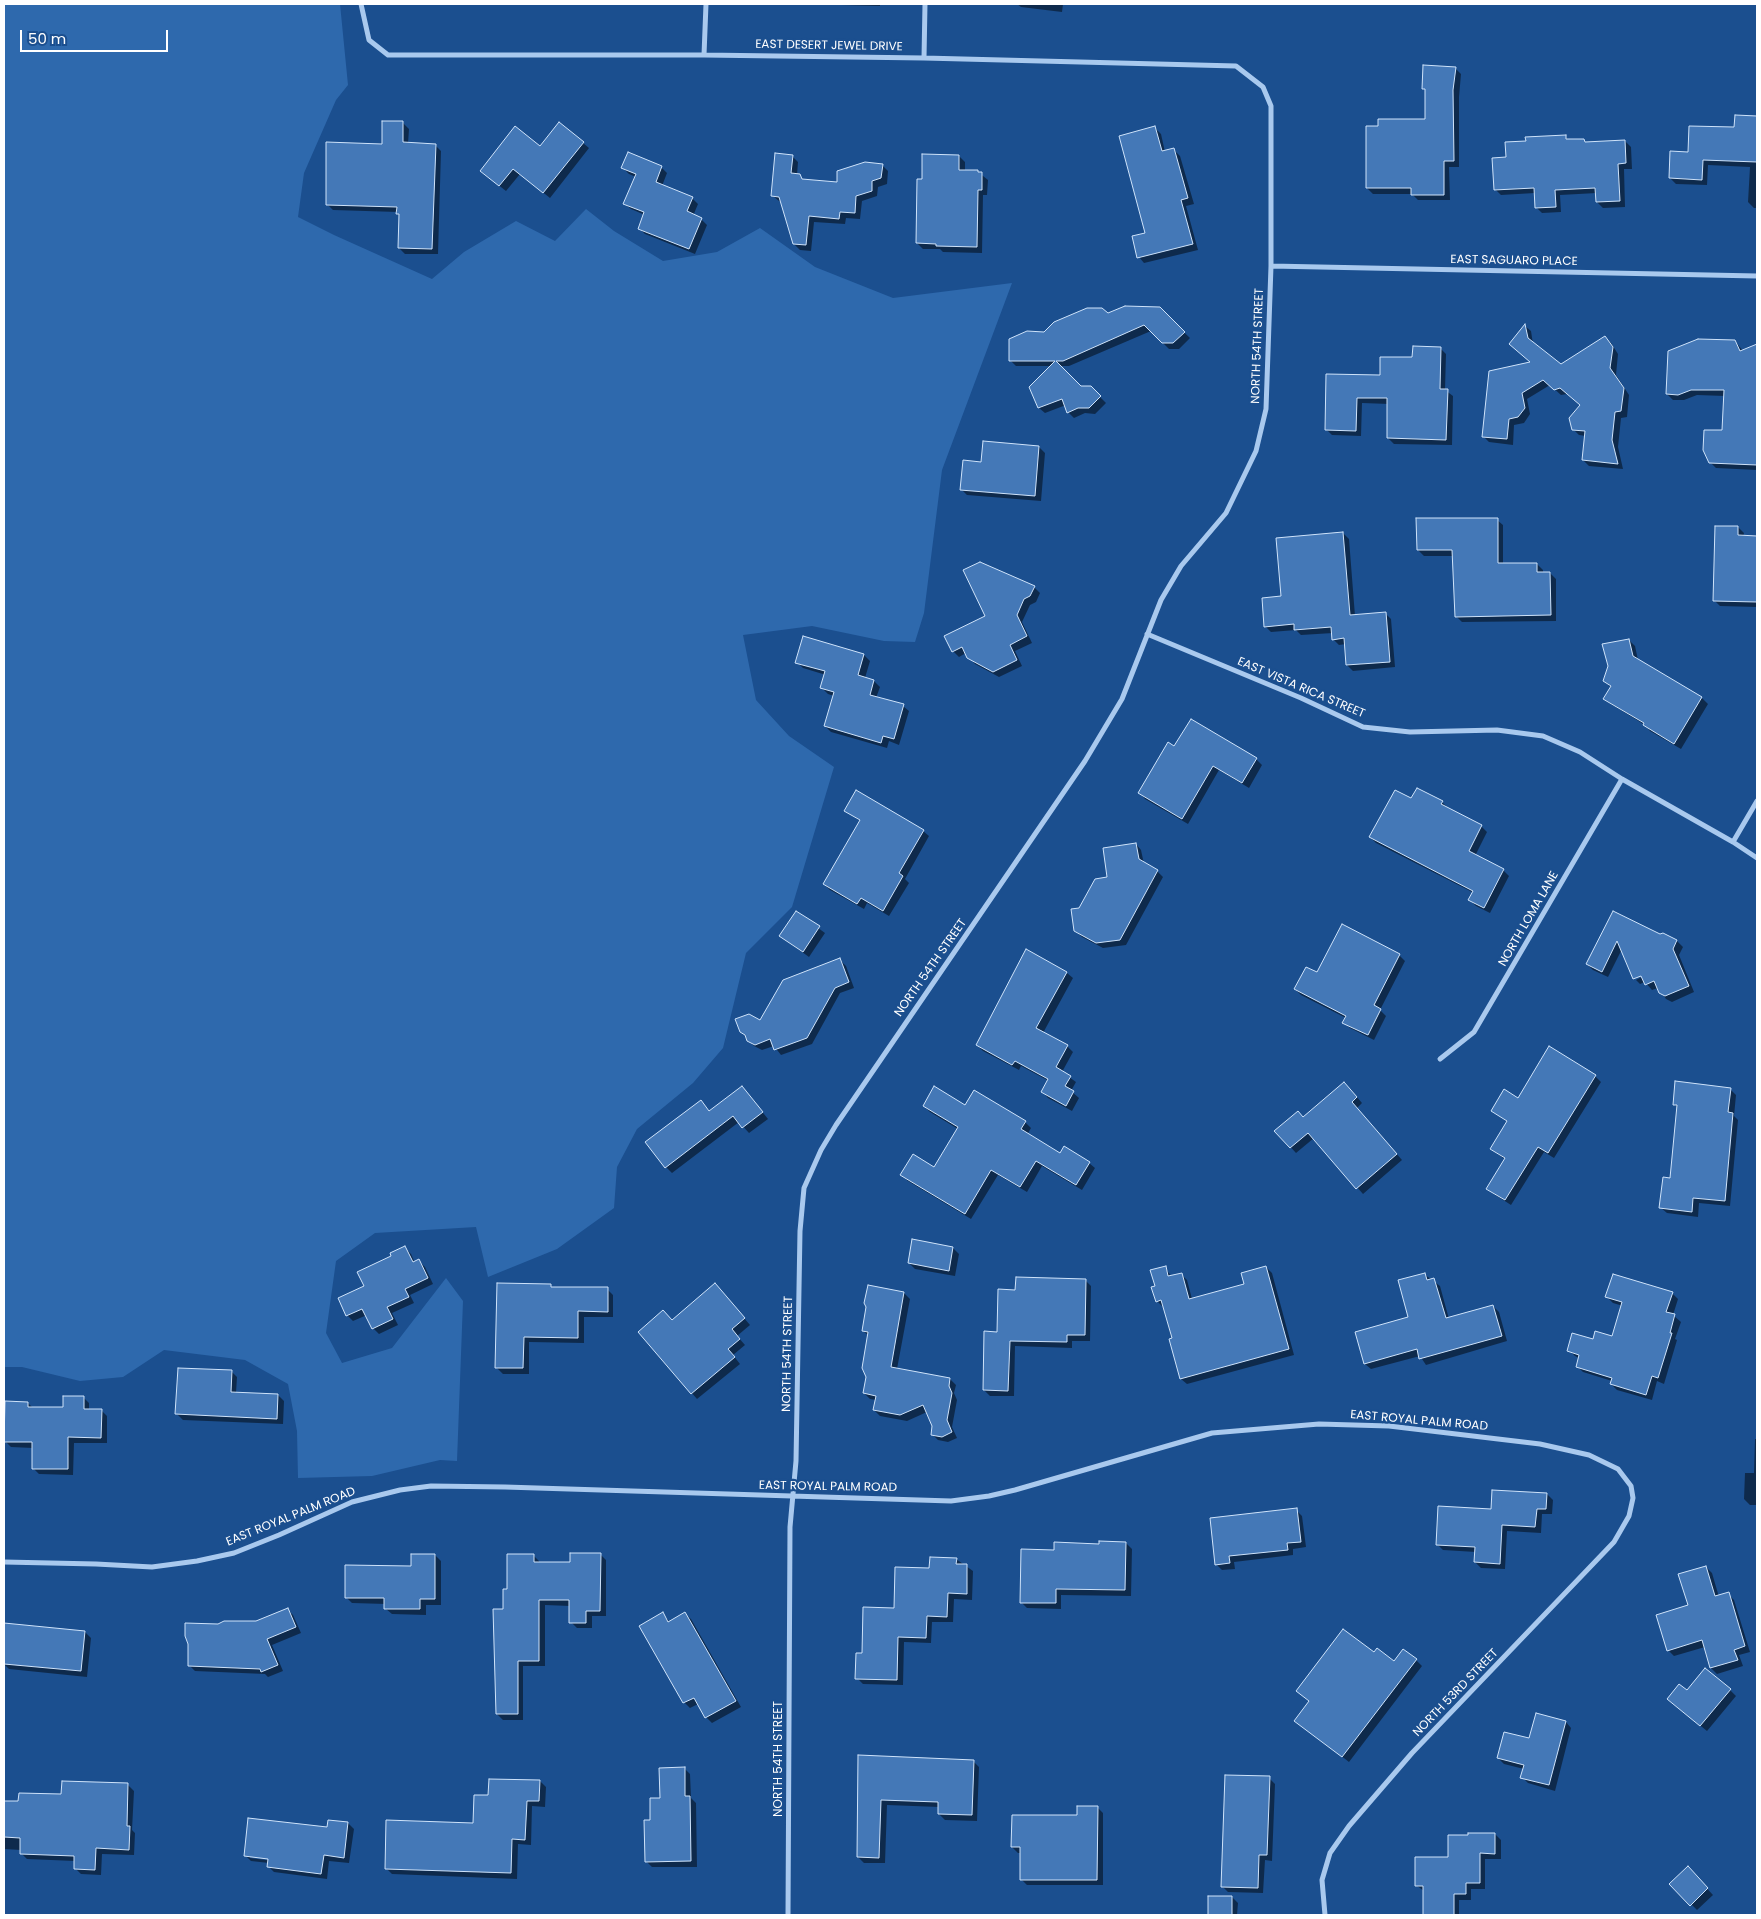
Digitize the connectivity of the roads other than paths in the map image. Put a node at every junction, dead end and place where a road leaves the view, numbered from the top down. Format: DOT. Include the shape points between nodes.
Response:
graph roads {
  1 [pos="361,4"];
  2 [pos="706,4"];
  3 [pos="925,4"];
  4 [pos="704,55"];
  5 [pos="924,58"];
  6 [pos="1264,87"];
  7 [pos="1271,266"];
  8 [pos="1757,276"];
  9 [pos="1147,634"];
  10 [pos="1622,780"];
  11 [pos="1757,801"];
  12 [pos="1734,842"];
  13 [pos="1757,858"];
  14 [pos="1440,1058"];
  15 [pos="793,1496"];
  16 [pos="1632,1498"];
  17 [pos="4,1562"];
  18 [pos="788,1915"];
  19 [pos="1325,1915"];
  1 -- 4 [label="street, EAST DESERT JEWEL DRIVE" via="369,40 388,55"];
  2 -- 4 [label="street"];
  3 -- 5 [label="street"];
  4 -- 5 [label="street, EAST DESERT JEWEL DRIVE"];
  5 -- 6 [label="street, EAST DESERT JEWEL DRIVE" via="1236,66"];
  6 -- 7 [label="street, NORTH 54TH STREET" via="1271,106"];
  7 -- 8 [label="street, EAST SAGUARO PLACE"];
  7 -- 9 [label="street, NORTH 54TH STREET" via="1266,409 1256,452 1226,513 1181,566"];
  9 -- 10 [label="street, EAST VISTA RICA STREET" via="1363,727 1410,732 1497,730 1543,736 1580,752"];
  9 -- 15 [label="street, NORTH 54TH STREET" via="1122,699 1085,761 836,1124 804,1188"];
  10 -- 12 [label="street"];
  10 -- 14 [label="street, NORTH LOMA LANE" via="1474,1032"];
  11 -- 12 [label="street"];
  12 -- 13 [label="street"];
  15 -- 16 [label="street, EAST ROYAL PALM ROAD" via="951,1501 989,1496 1212,1432 1319,1424 1389,1426 1540,1444 1588,1455 1618,1469 1631,1486"];
  15 -- 17 [label="street, EAST ROYAL PALM ROAD" via="431,1486 352,1502 234,1553 198,1561 152,1567"];
  15 -- 18 [label="street, NORTH 54TH STREET" via="790,1536"];
  16 -- 19 [label="street, NORTH 53RD STREET" via="1630,1516 1614,1542 1412,1753 1349,1826 1330,1853 1322,1880"];
}
